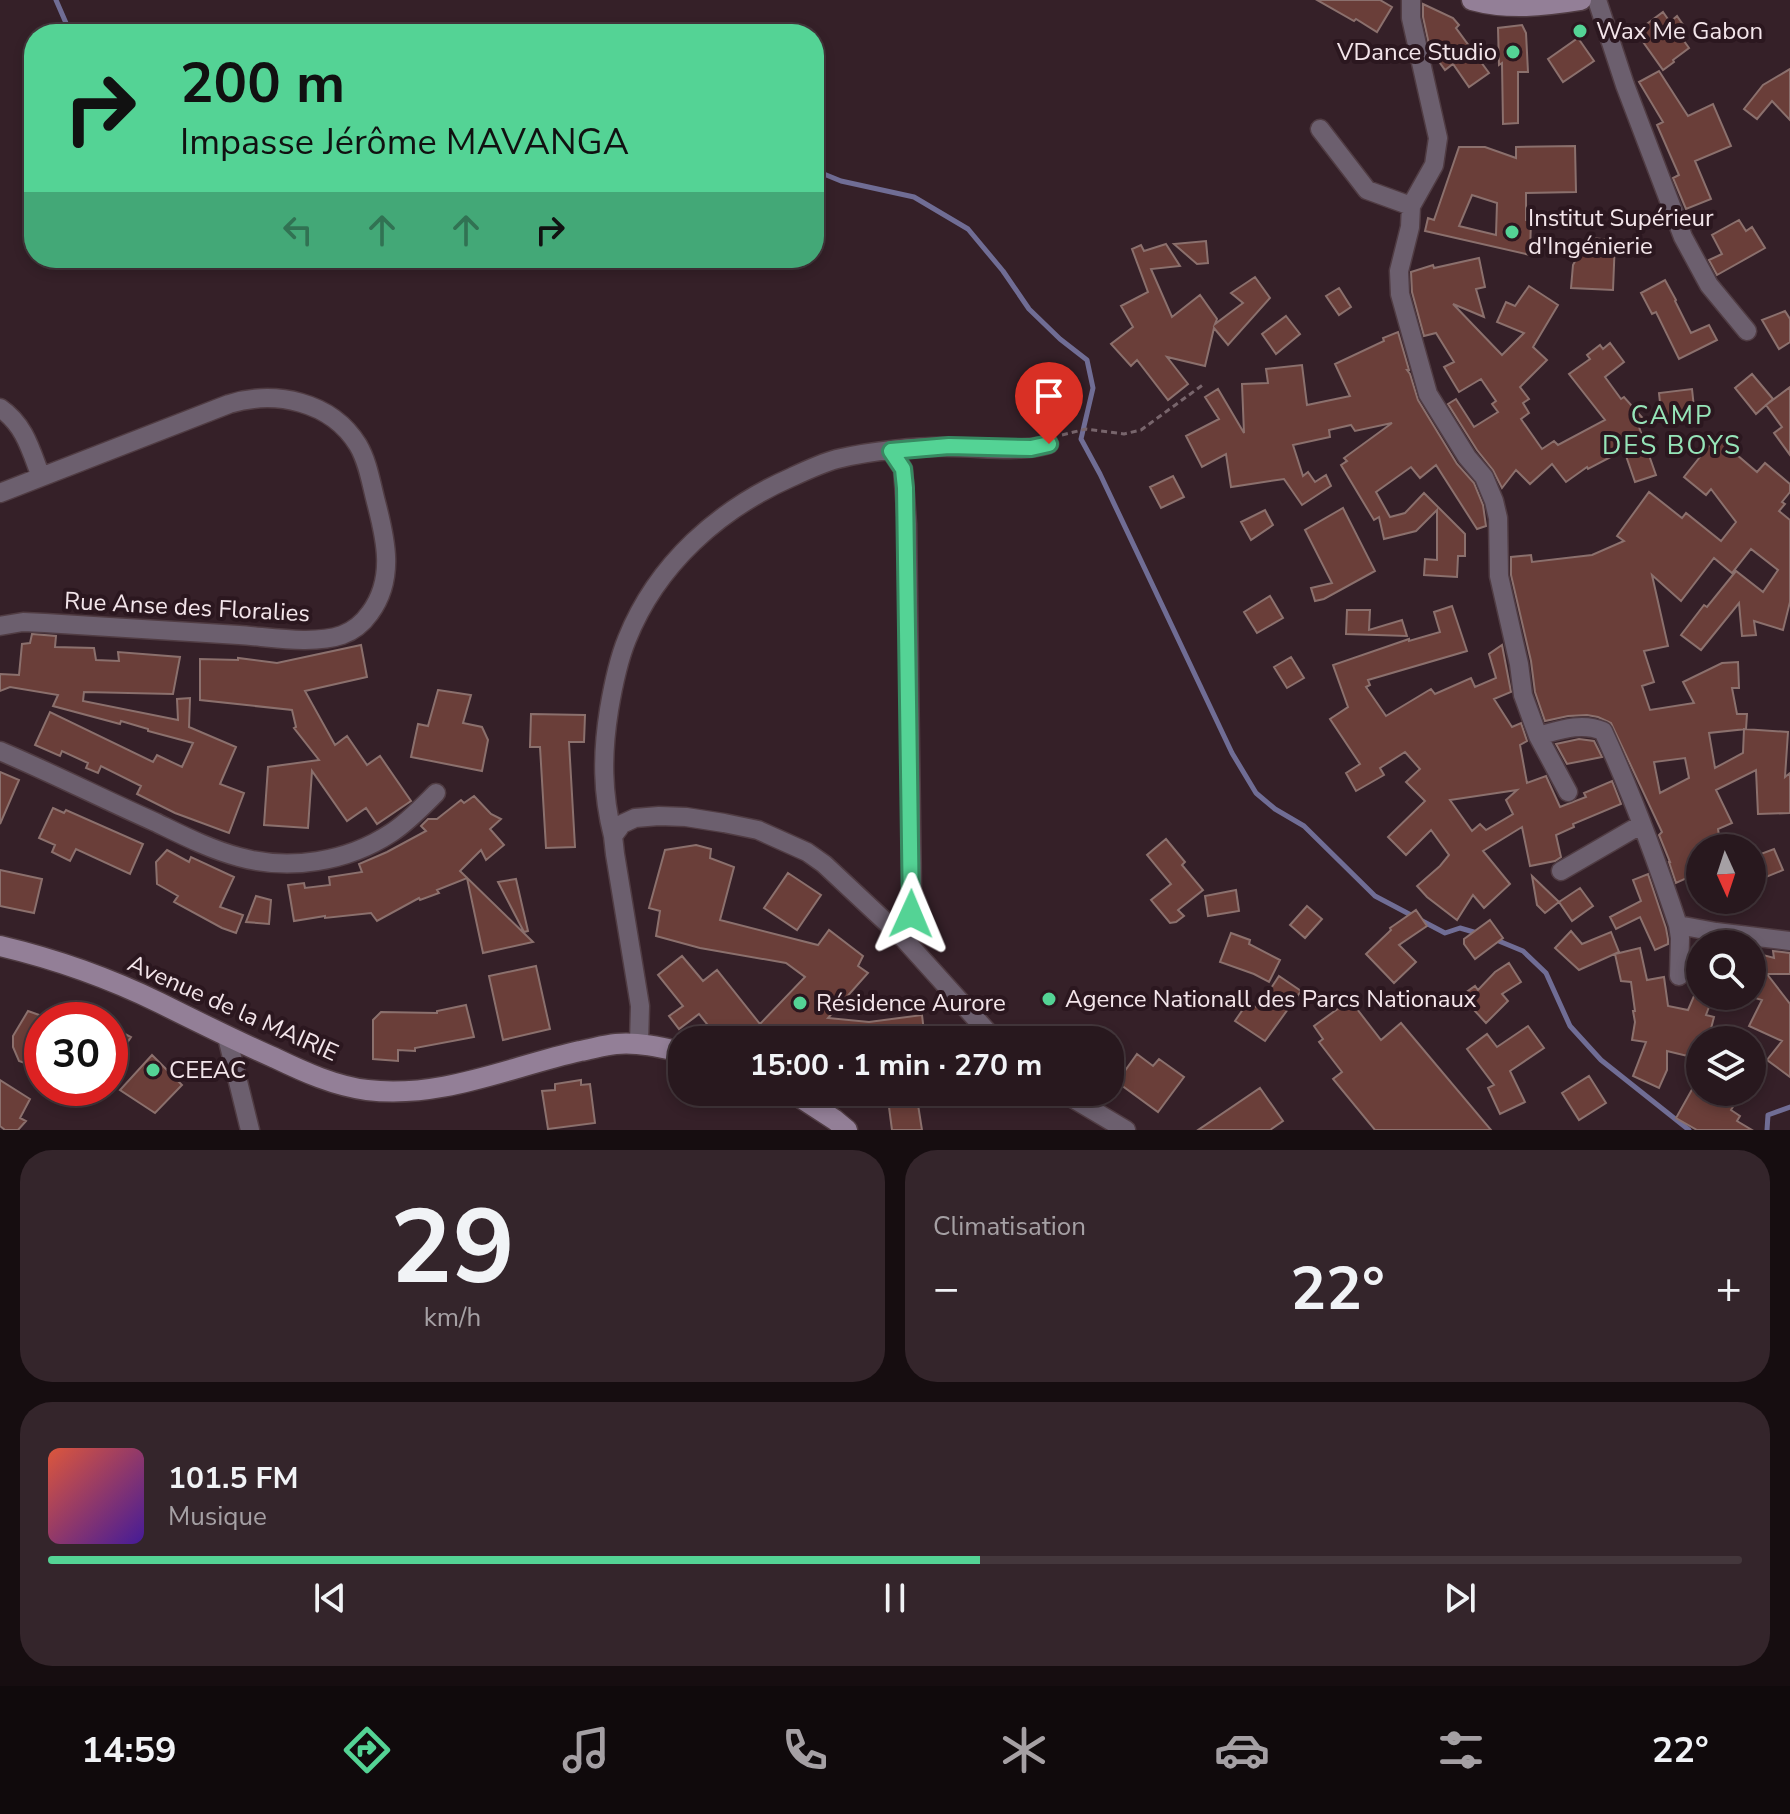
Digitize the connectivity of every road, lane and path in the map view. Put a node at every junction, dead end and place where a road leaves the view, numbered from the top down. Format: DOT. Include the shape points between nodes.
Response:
graph roads {
  1 [pos="1411,0"];
  2 [pos="1472,0"];
  3 [pos="1581,0"];
  4 [pos="1597,0"];
  5 [pos="1320,129"];
  6 [pos="1411,206"];
  7 [pos="1747,331"];
  8 [pos="1204,384"];
  9 [pos="0,408"];
  10 [pos="1052,442"];
  11 [pos="891,451"];
  12 [pos="41,477"];
  13 [pos="0,493"];
  14 [pos="0,626"];
  15 [pos="1538,736"];
  16 [pos="0,751"];
  17 [pos="1568,792"];
  18 [pos="436,793"];
  19 [pos="1642,824"];
  20 [pos="613,836"];
  21 [pos="1561,871"];
  22 [pos="1678,925"];
  23 [pos="903,938"];
  24 [pos="1790,941"];
  25 [pos="0,946"];
  26 [pos="1679,976"];
  27 [pos="982,1026"];
  28 [pos="227,1037"];
  29 [pos="639,1043"];
  30 [pos="668,1049"];
  31 [pos="814,1106"];
  32 [pos="1086,1106"];
  33 [pos="250,1130"];
  34 [pos="847,1130"];
  35 [pos="1126,1130"];
  1 -- 6 [label="street" via="1438,138 1434,165"];
  2 -- 3 [label="main road" via="1519,7"];
  4 -- 7 [label="street" via="1683,237 1709,285"];
  5 -- 6 [label="street" via="1367,190"];
  6 -- 15 [label="street" via="1400,294 1428,394 1484,477 1494,501 1499,576 1523,695"];
  8 -- 10 [label="path" via="1141,430 1124,434 1086,429"];
  9 -- 12 [label="street" via="27,438"];
  10 -- 11 [label="street" via="1031,448"];
  11 -- 20 [label="street" via="837,459 755,495 702,534 661,579 627,639 611,696 603,763"];
  11 -- 23 [label="street" via="903,469 907,524 912,896"];
  12 -- 13 [label="street, Rue Anse des Floralies"];
  12 -- 14 [label="street, Rue Anse des Floralies" via="229,404 260,398 299,401 341,424 359,446 385,540 387,573 381,596 355,629 327,639 23,622"];
  15 -- 17 [label="street"];
  15 -- 19 [label="street" via="1577,726 1603,731"];
  16 -- 18 [label="street" via="190,839 263,862 311,862 357,850 389,834"];
  19 -- 21 [label="street"];
  19 -- 22 [label="street"];
  20 -- 23 [label="street" via="635,818 659,816 758,830 824,864"];
  20 -- 29 [label="street" via="640,1006"];
  22 -- 24 [label="street"];
  22 -- 26 [label="street"];
  23 -- 27 [label="street"];
  25 -- 28 [label="main road, Avenue de la MAIRIE" via="98,976"];
  28 -- 29 [label="main road, Avenue de la MAIRIE" via="315,1076 384,1091 444,1087 561,1055"];
  28 -- 33 [label="street"];
  29 -- 30 [label="main road, Avenue de la MAIRIE"];
  31 -- 34 [label="main road"];
  32 -- 35 [label="street"];
}
